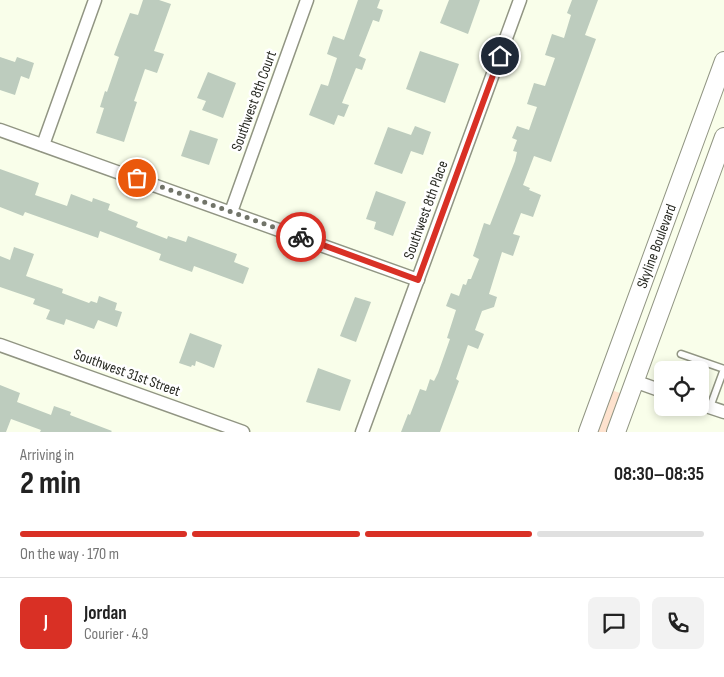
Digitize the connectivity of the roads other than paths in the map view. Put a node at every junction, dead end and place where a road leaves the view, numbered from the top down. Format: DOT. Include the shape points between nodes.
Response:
graph roads {
  1 [pos="95,0"];
  2 [pos="308,0"];
  3 [pos="520,0"];
  4 [pos="724,61"];
  5 [pos="0,130"];
  6 [pos="724,137"];
  7 [pos="43,145"];
  8 [pos="230,212"];
  9 [pos="418,280"];
  10 [pos="0,345"];
  11 [pos="681,354"];
  12 [pos="701,361"];
  13 [pos="709,364"];
  14 [pos="610,372"];
  15 [pos="634,381"];
  16 [pos="654,388"];
  17 [pos="709,398"];
  18 [pos="709,407"];
  19 [pos="724,412"];
  20 [pos="243,432"];
  21 [pos="362,432"];
  22 [pos="588,432"];
  23 [pos="616,432"];
  1 -- 7 [label="street"];
  2 -- 8 [label="street, Southwest 8th Court"];
  3 -- 9 [label="street, Southwest 8th Place"];
  4 -- 14 [label="street, Skyline Boulevard"];
  5 -- 7 [label="street"];
  6 -- 15 [label="street, Skyline Boulevard"];
  7 -- 8 [label="street"];
  8 -- 9 [label="street"];
  9 -- 21 [label="street, Southwest 8th Place"];
  10 -- 20 [label="street, Southwest 31st Street"];
  11 -- 12 [label="lane"];
  13 -- 17 [label="lane" via="724,369"];
  14 -- 15 [label="street"];
  14 -- 22 [label="street, Skyline Boulevard"];
  15 -- 16 [label="street"];
  15 -- 23 [label="street, Skyline Boulevard"];
  18 -- 19 [label="street"];
}
